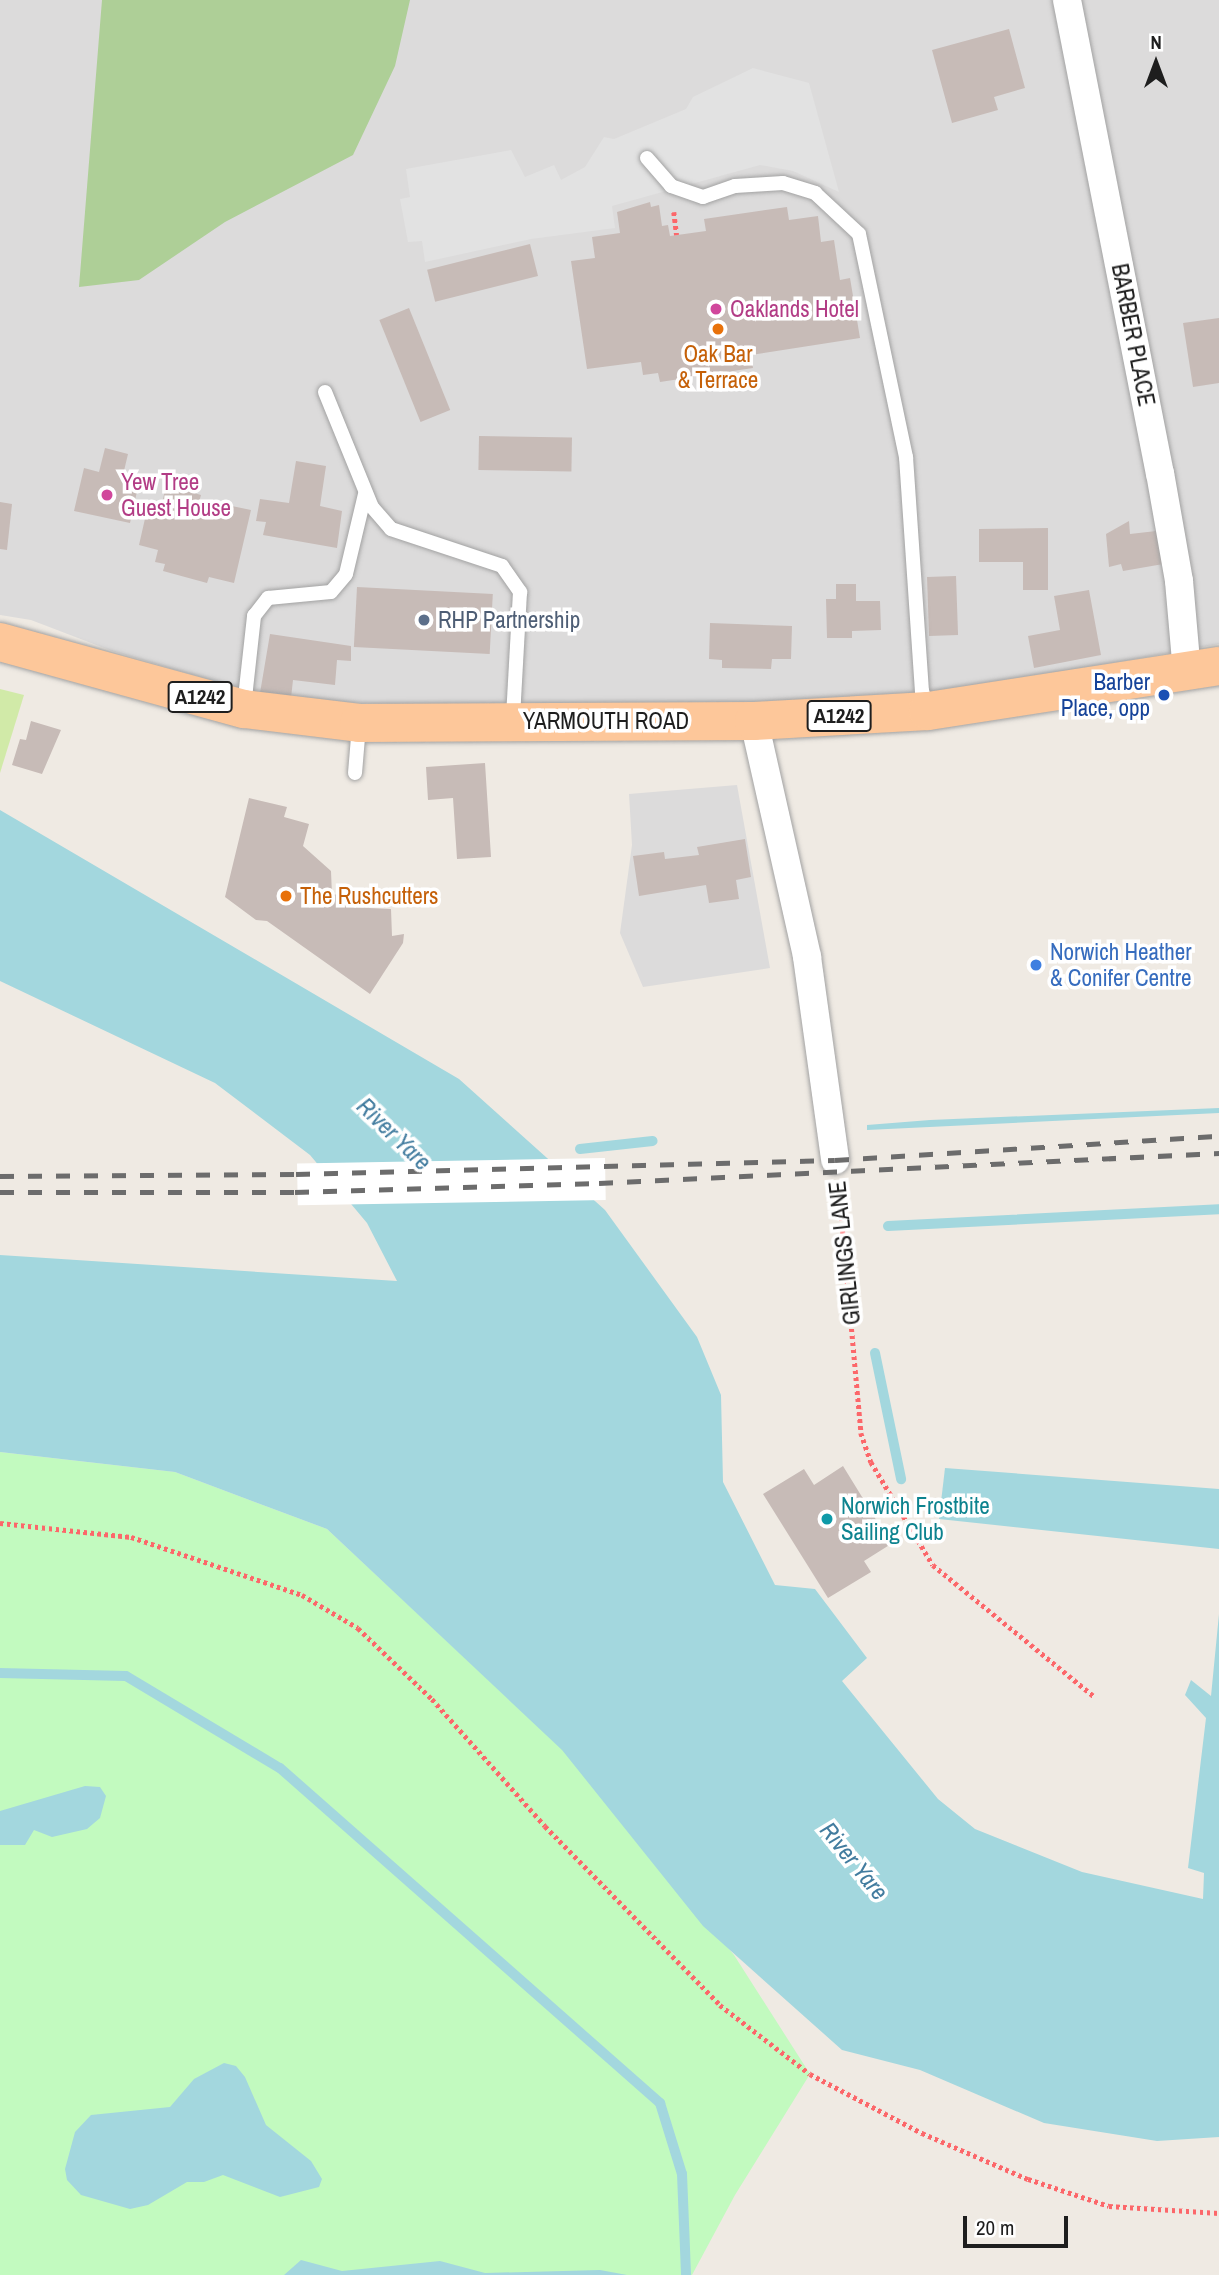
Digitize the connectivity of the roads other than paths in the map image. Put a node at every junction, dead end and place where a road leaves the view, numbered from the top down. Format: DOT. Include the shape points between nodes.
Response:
graph roads {
  1 [pos="1067,0"];
  2 [pos="647,158"];
  3 [pos="325,392"];
  4 [pos="366,493"];
  5 [pos="0,642"];
  6 [pos="1203,669"];
  7 [pos="244,709"];
  8 [pos="929,711"];
  9 [pos="513,720"];
  10 [pos="754,721"];
  11 [pos="359,723"];
  12 [pos="355,773"];
  13 [pos="835,1160"];
  1 -- 6 [label="street, BARBER PLACE" via="1178,582"];
  2 -- 8 [label="lane" via="671,186 703,197 736,186 783,184 815,193 859,234 906,457 922,691"];
  3 -- 4 [label="lane"];
  4 -- 7 [label="lane" via="346,575 331,592 268,598 254,616"];
  4 -- 9 [label="lane" via="391,529 502,566 520,592"];
  5 -- 7 [label="main road, YARMOUTH ROAD / A1242"];
  6 -- 8 [label="main road, YARMOUTH ROAD / A1242"];
  7 -- 11 [label="main road, YARMOUTH ROAD / A1242"];
  8 -- 10 [label="main road, YARMOUTH ROAD / A1242"];
  9 -- 10 [label="main road, YARMOUTH ROAD / A1242"];
  9 -- 11 [label="main road, YARMOUTH ROAD / A1242"];
  10 -- 13 [label="street, GIRLINGS LANE" via="807,957"];
  11 -- 12 [label="lane"];
}
